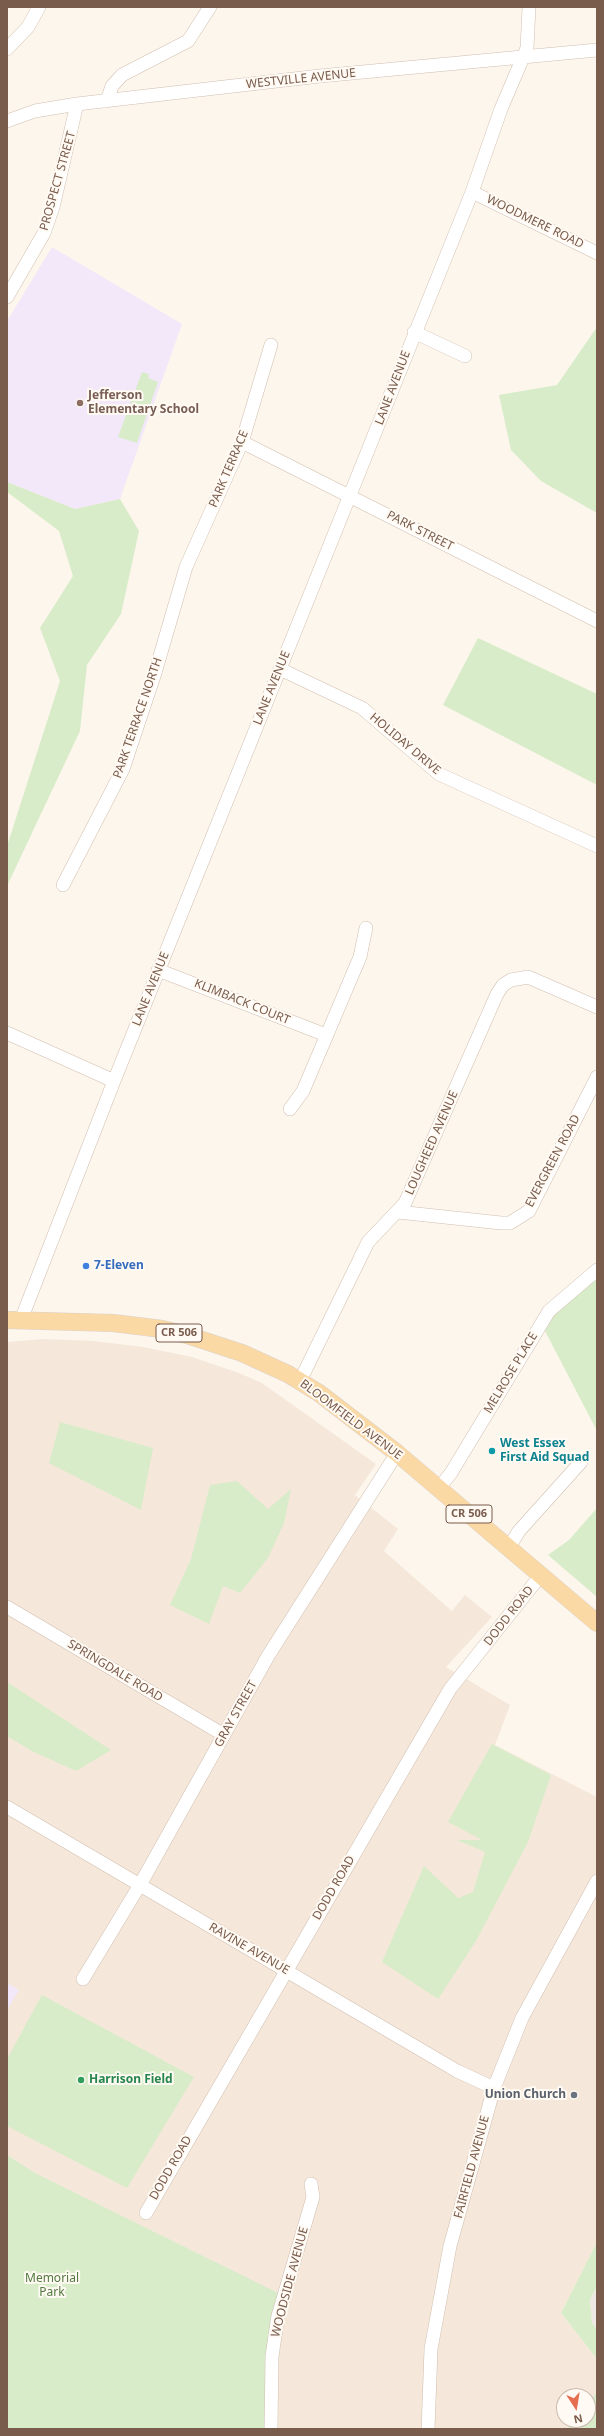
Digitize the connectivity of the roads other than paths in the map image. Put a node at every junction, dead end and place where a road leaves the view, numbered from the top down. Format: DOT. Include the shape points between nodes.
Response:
graph roads {
  1 [pos="39,7"];
  2 [pos="210,7"];
  3 [pos="529,7"];
  4 [pos="7,49"];
  5 [pos="597,50"];
  6 [pos="524,57"];
  7 [pos="108,101"];
  8 [pos="77,104"];
  9 [pos="7,121"];
  10 [pos="472,192"];
  11 [pos="597,253"];
  12 [pos="7,297"];
  13 [pos="414,332"];
  14 [pos="271,346"];
  15 [pos="464,356"];
  16 [pos="242,442"];
  17 [pos="350,495"];
  18 [pos="180,589"];
  19 [pos="597,621"];
  20 [pos="280,669"];
  21 [pos="597,846"];
  22 [pos="63,885"];
  23 [pos="366,928"];
  24 [pos="158,970"];
  25 [pos="597,1007"];
  26 [pos="7,1033"];
  27 [pos="326,1035"];
  28 [pos="597,1077"];
  29 [pos="114,1081"];
  30 [pos="290,1109"];
  31 [pos="398,1212"];
  32 [pos="597,1270"];
  33 [pos="14,1320"];
  34 [pos="300,1381"];
  35 [pos="397,1453"];
  36 [pos="581,1462"];
  37 [pos="439,1488"];
  38 [pos="509,1547"];
  39 [pos="541,1575"];
  40 [pos="7,1607"];
  41 [pos="597,1623"];
  42 [pos="224,1735"];
  43 [pos="7,1807"];
  44 [pos="597,1881"];
  45 [pos="141,1884"];
  46 [pos="286,1970"];
  47 [pos="83,1979"];
  48 [pos="494,2088"];
  49 [pos="311,2184"];
  50 [pos="146,2214"];
  51 [pos="271,2429"];
  52 [pos="428,2429"];
  1 -- 4 [label="street" via="28,28"];
  2 -- 7 [label="street" via="188,41 122,75 112,86"];
  3 -- 6 [label="street, LANE AVENUE" via="527,48"];
  5 -- 6 [label="street, WESTVILLE AVENUE"];
  6 -- 7 [label="street, WESTVILLE AVENUE" via="327,75"];
  6 -- 10 [label="street, LANE AVENUE" via="501,109"];
  7 -- 8 [label="street, WESTVILLE AVENUE"];
  8 -- 9 [label="street, WESTVILLE AVENUE" via="35,111"];
  8 -- 12 [label="street, PROSPECT STREET" via="53,207 44,233"];
  10 -- 11 [label="street, WOODMERE ROAD"];
  10 -- 13 [label="street, LANE AVENUE"];
  13 -- 15 [label="street"];
  13 -- 17 [label="street, LANE AVENUE"];
  14 -- 16 [label="street, PARK TERRACE"];
  16 -- 17 [label="street, PARK STREET"];
  16 -- 18 [label="street, PARK TERRACE" via="186,567"];
  17 -- 19 [label="street, PARK STREET"];
  17 -- 20 [label="street, LANE AVENUE"];
  18 -- 22 [label="street, PARK TERRACE NORTH" via="122,769"];
  20 -- 21 [label="street, HOLIDAY DRIVE" via="362,708 439,774"];
  20 -- 24 [label="street, LANE AVENUE"];
  23 -- 27 [label="street" via="360,957"];
  24 -- 27 [label="street, KLIMBACK COURT"];
  24 -- 29 [label="street, LANE AVENUE"];
  25 -- 31 [label="street, LOUGHEED AVENUE" via="528,977 511,980 504,985 497,994 412,1189"];
  26 -- 29 [label="street"];
  27 -- 30 [label="street" via="303,1091"];
  28 -- 31 [label="street, EVERGREEN ROAD" via="529,1211 510,1223 501,1224"];
  29 -- 33 [label="street, LANE AVENUE"];
  31 -- 34 [label="street, LOUGHEED AVENUE" via="368,1242"];
  32 -- 37 [label="street, MELROSE PLACE" via="549,1311 451,1473"];
  33 -- 34 [label="main road, BLOOMFIELD AVENUE / CR 506" via="113,1323 162,1329 242,1353"];
  34 -- 35 [label="main road, BLOOMFIELD AVENUE / CR 506"];
  35 -- 37 [label="main road, BLOOMFIELD AVENUE / CR 506"];
  35 -- 42 [label="street, GRAY STREET" via="268,1656"];
  36 -- 38 [label="street" via="519,1531"];
  37 -- 38 [label="main road, BLOOMFIELD AVENUE / CR 506"];
  38 -- 39 [label="main road, BLOOMFIELD AVENUE / CR 506"];
  39 -- 41 [label="main road, BLOOMFIELD AVENUE / CR 506"];
  39 -- 46 [label="street, DODD ROAD" via="450,1689"];
  40 -- 42 [label="street, SPRINGDALE ROAD"];
  42 -- 45 [label="street, GRAY STREET"];
  43 -- 45 [label="street, RAVINE AVENUE"];
  44 -- 48 [label="street, FAIRFIELD AVENUE" via="522,2018"];
  45 -- 46 [label="street, RAVINE AVENUE"];
  45 -- 47 [label="street, GRAY STREET"];
  46 -- 48 [label="street, RAVINE AVENUE" via="457,2071"];
  46 -- 50 [label="street, DODD ROAD"];
  48 -- 52 [label="street, FAIRFIELD AVENUE" via="450,2246 432,2349"];
  49 -- 51 [label="street, WOODSIDE AVENUE" via="312,2197 278,2316 272,2356"];
}
